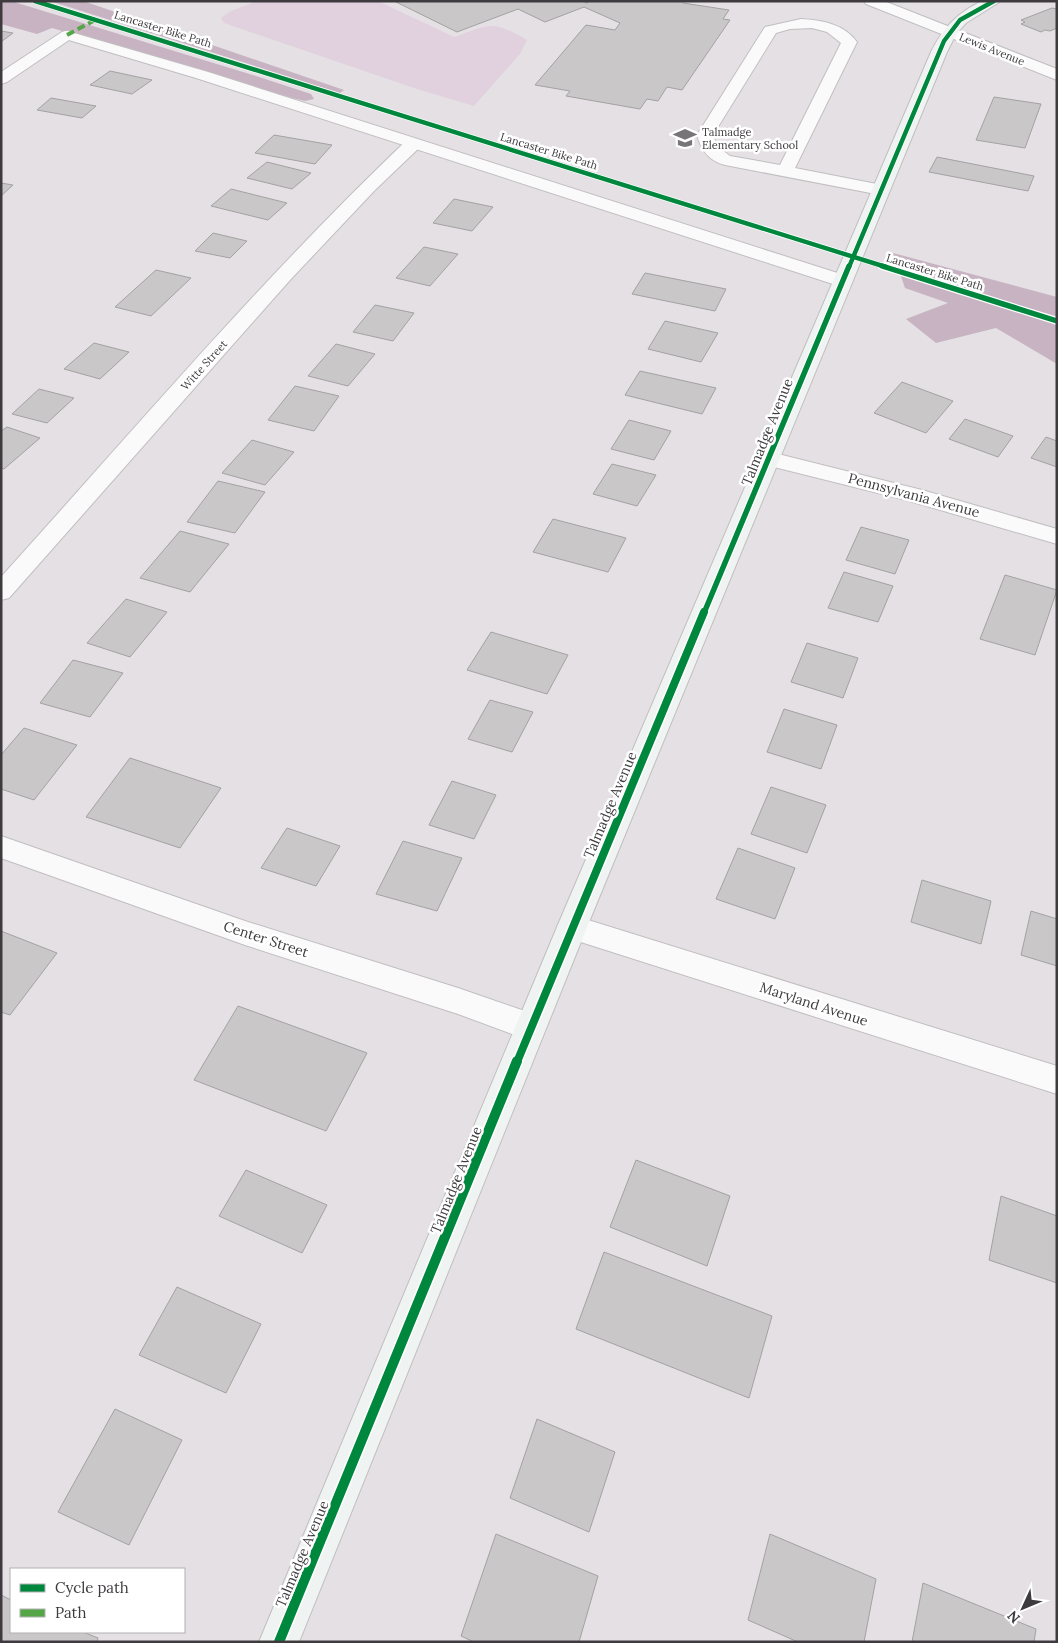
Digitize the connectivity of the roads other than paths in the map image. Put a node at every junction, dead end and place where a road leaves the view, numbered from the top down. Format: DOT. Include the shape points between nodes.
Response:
graph roads {
  1 [pos="871,1"];
  2 [pos="994,1"];
  3 [pos="949,32"];
  4 [pos="1057,75"];
  5 [pos="1,79"];
  6 [pos="413,144"];
  7 [pos="786,172"];
  8 [pos="881,190"];
  9 [pos="843,281"];
  10 [pos="770,459"];
  11 [pos="1057,537"];
  12 [pos="1,592"];
  13 [pos="1,847"];
  14 [pos="572,927"];
  15 [pos="531,1027"];
  16 [pos="1057,1080"];
  17 [pos="279,1642"];
  1 -- 3 [label="street, Lewis Avenue"];
  2 -- 3 [label="street, Talmadge Avenue" via="963,18"];
  3 -- 4 [label="street, Lewis Avenue"];
  3 -- 8 [label="street, Talmadge Avenue"];
  5 -- 6 [label="street" via="67,35"];
  6 -- 9 [label="street"];
  6 -- 12 [label="street, Witte Street" via="288,272"];
  7 -- 7 [label="street" via="725,160 709,148 706,134 770,30 785,25 824,26 842,33 849,42"];
  7 -- 8 [label="street"];
  8 -- 9 [label="street, Talmadge Avenue"];
  9 -- 10 [label="street, Talmadge Avenue"];
  10 -- 11 [label="street, Pennsylvania Avenue" via="954,505"];
  10 -- 14 [label="street, Talmadge Avenue"];
  13 -- 15 [label="street, Center Street" via="246,933"];
  14 -- 15 [label="street, Talmadge Avenue"];
  14 -- 16 [label="street, Maryland Avenue"];
  15 -- 17 [label="street, Talmadge Avenue"];
}
